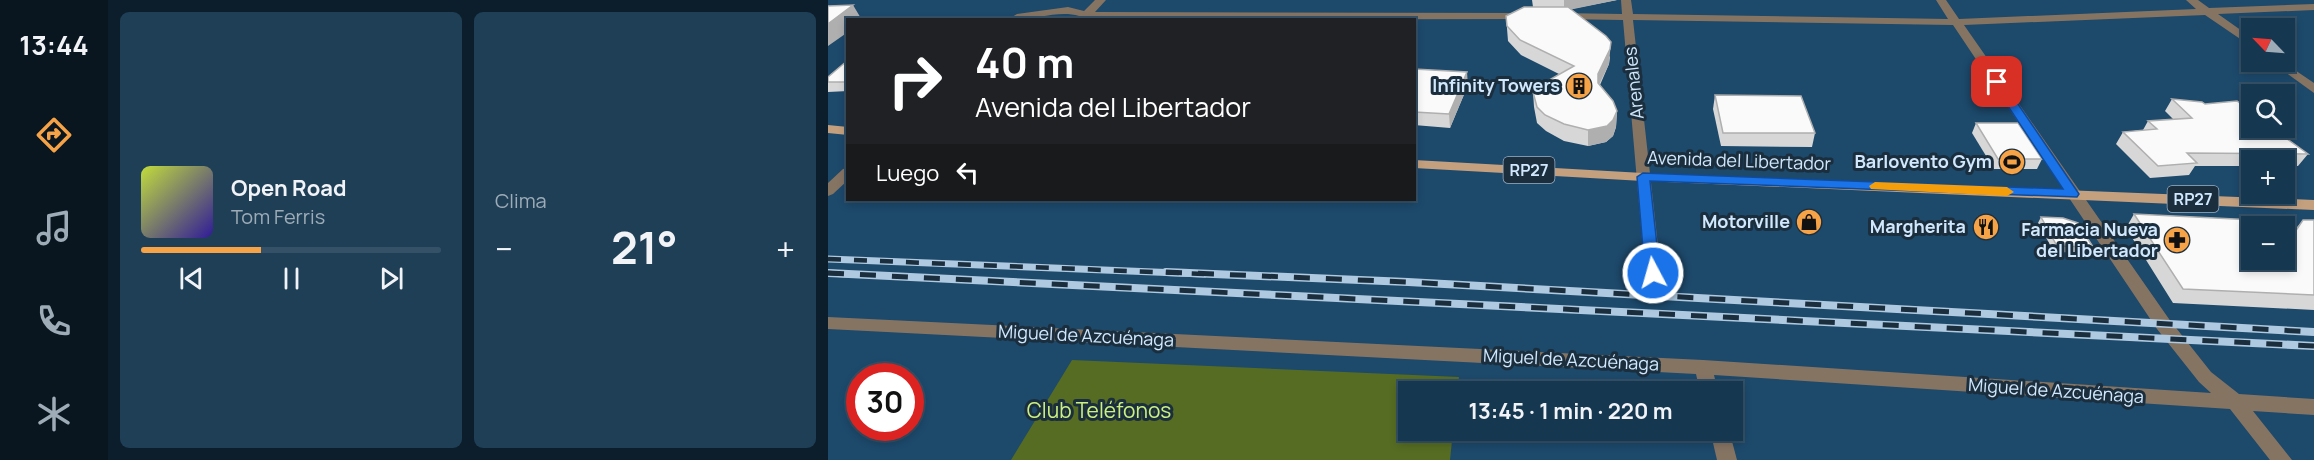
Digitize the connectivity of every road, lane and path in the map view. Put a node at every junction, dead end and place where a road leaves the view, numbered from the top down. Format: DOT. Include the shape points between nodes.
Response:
graph roads {
  1 [pos="1080,0"];
  2 [pos="1101,0"];
  3 [pos="1626,0"];
  4 [pos="1941,0"];
  5 [pos="2191,0"];
  6 [pos="1030,6"];
  7 [pos="2314,7"];
  8 [pos="2206,12"];
  9 [pos="1628,16"];
  10 [pos="1084,17"];
  11 [pos="1016,18"];
  12 [pos="1957,22"];
  13 [pos="2241,36"];
  14 [pos="2290,72"];
  15 [pos="2314,89"];
  16 [pos="828,129"];
  17 [pos="846,130"];
  18 [pos="1416,164"];
  19 [pos="846,174"];
  20 [pos="1643,177"];
  21 [pos="828,191"];
  22 [pos="2072,194"];
  23 [pos="2314,205"];
  24 [pos="1653,273"];
  25 [pos="828,323"];
  26 [pos="1703,366"];
  27 [pos="1706,381"];
  28 [pos="2236,403"];
  29 [pos="2314,407"];
  30 [pos="1722,441"];
  31 [pos="1726,460"];
  32 [pos="2282,460"];
  1 -- 10 [label="street"];
  2 -- 10 [label="street"];
  3 -- 9 [label="street, Arenales"];
  4 -- 12 [label="street"];
  5 -- 8 [label="street"];
  6 -- 11 [label="street"];
  7 -- 8 [label="street"];
  8 -- 12 [label="street"];
  8 -- 13 [label="street"];
  9 -- 10 [label="street"];
  9 -- 12 [label="street"];
  9 -- 20 [label="street, Arenales"];
  10 -- 11 [label="street" via="1068,10"];
  12 -- 22 [label="street"];
  14 -- 15 [label="street"];
  16 -- 17 [label="main road"];
  18 -- 20 [label="main road, Avenida del Libertador / RP27"];
  19 -- 21 [label="street"];
  20 -- 22 [label="main road, Avenida del Libertador / RP27"];
  20 -- 24 [label="street, Arenales"];
  22 -- 23 [label="main road, Avenida del Libertador / RP27"];
  22 -- 28 [label="street" via="2163,324 2205,377"];
  25 -- 26 [label="street, Miguel de Azcuénaga"];
  26 -- 27 [label="street"];
  26 -- 28 [label="street, Miguel de Azcuénaga"];
  28 -- 29 [label="street, Miguel de Azcuénaga"];
  28 -- 32 [label="street"];
  30 -- 31 [label="street"];
}
